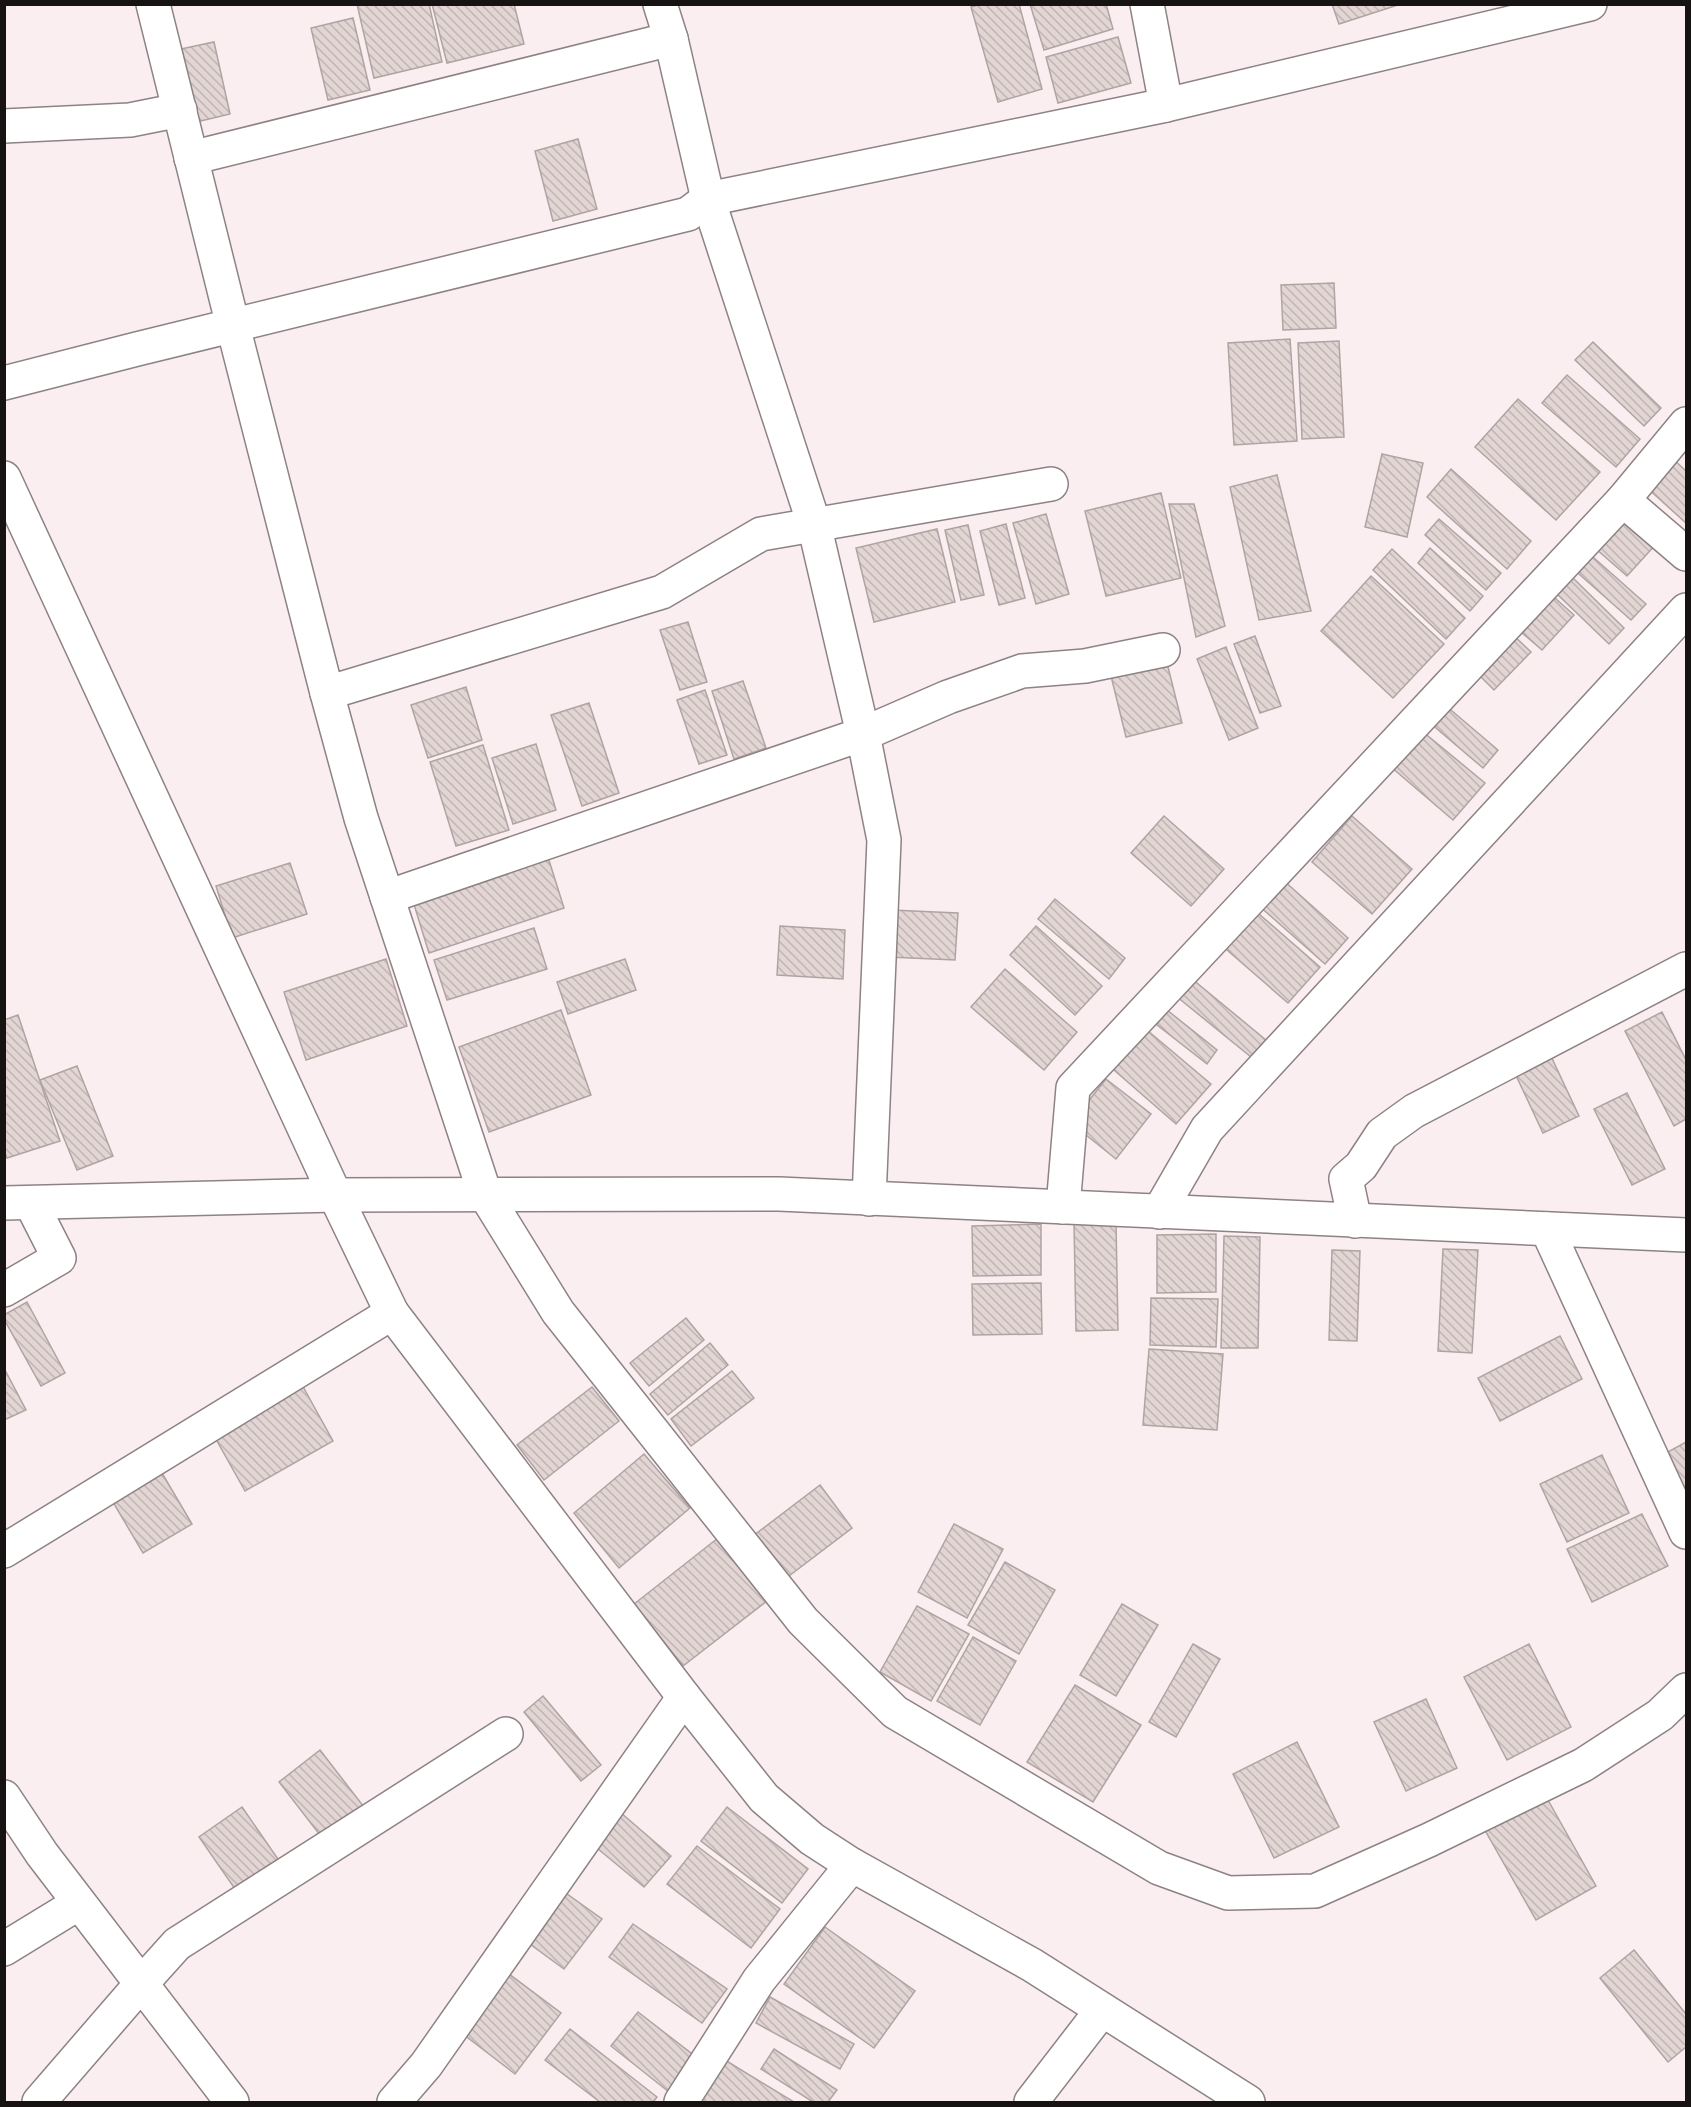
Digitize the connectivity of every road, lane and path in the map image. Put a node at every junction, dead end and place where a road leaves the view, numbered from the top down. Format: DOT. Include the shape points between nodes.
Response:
graph roads {
  1 [pos="153,4"];
  2 [pos="660,4"];
  3 [pos="1147,4"];
  4 [pos="1590,4"];
  5 [pos="671,39"];
  6 [pos="1166,105"];
  7 [pos="180,110"];
  8 [pos="4,126"];
  9 [pos="191,158"];
  10 [pos="708,199"];
  11 [pos="233,326"];
  12 [pos="4,383"];
  13 [pos="1686,424"];
  14 [pos="4,478"];
  15 [pos="1051,484"];
  16 [pos="1623,500"];
  17 [pos="814,524"];
  18 [pos="1686,555"];
  19 [pos="1686,610"];
  20 [pos="1163,650"];
  21 [pos="327,693"];
  22 [pos="863,734"];
  23 [pos="387,897"];
  24 [pos="1686,969"];
  25 [pos="485,1194"];
  26 [pos="335,1195"];
  27 [pos="869,1198"];
  28 [pos="18,1203"];
  29 [pos="1063,1207"];
  30 [pos="1159,1212"];
  31 [pos="1355,1221"];
  32 [pos="1547,1229"];
  33 [pos="1686,1235"];
  34 [pos="4,1290"];
  35 [pos="392,1313"];
  36 [pos="1686,1532"];
  37 [pos="4,1551"];
  38 [pos="1686,1690"];
  39 [pos="684,1697"];
  40 [pos="506,1734"];
  41 [pos="8,1809"];
  42 [pos="852,1865"];
  43 [pos="79,1903"];
  44 [pos="4,1949"];
  45 [pos="141,1984"];
  46 [pos="1102,2010"];
  47 [pos="39,2103"];
  48 [pos="232,2103"];
  49 [pos="394,2103"];
  50 [pos="681,2103"];
  51 [pos="1031,2103"];
  52 [pos="1248,2103"];
  1 -- 7 [label="street"];
  2 -- 5 [label="street"];
  3 -- 6 [label="street"];
  4 -- 6 [label="street"];
  5 -- 9 [label="street"];
  5 -- 10 [label="street"];
  6 -- 10 [label="street"];
  7 -- 8 [label="street" via="130,120"];
  7 -- 9 [label="street"];
  9 -- 11 [label="street"];
  10 -- 11 [label="street" via="688,214"];
  10 -- 17 [label="street"];
  11 -- 12 [label="street"];
  11 -- 21 [label="street"];
  13 -- 16 [label="street"];
  14 -- 26 [label="street"];
  15 -- 17 [label="street"];
  16 -- 18 [label="street"];
  16 -- 29 [label="street" via="1073,1088"];
  17 -- 21 [label="street" via="761,534 662,591"];
  17 -- 22 [label="street"];
  19 -- 30 [label="street" via="1208,1129"];
  20 -- 22 [label="street" via="1085,666 1022,671 948,697"];
  21 -- 23 [label="street"];
  22 -- 23 [label="street"];
  22 -- 27 [label="street" via="884,840"];
  23 -- 25 [label="street"];
  24 -- 31 [label="street" via="1414,1111 1382,1134 1361,1166 1346,1179"];
  25 -- 26 [label="street"];
  25 -- 27 [label="street" via="779,1194"];
  25 -- 38 [label="street" via="558,1312 811,1629 895,1712 1159,1868 1228,1893 1315,1891 1583,1765 1660,1715"];
  26 -- 28 [label="street"];
  26 -- 35 [label="street"];
  27 -- 29 [label="street"];
  28 -- 34 [label="street" via="59,1257"];
  29 -- 30 [label="street"];
  30 -- 31 [label="street"];
  31 -- 32 [label="street"];
  32 -- 33 [label="street"];
  32 -- 36 [label="street"];
  35 -- 37 [label="street"];
  35 -- 39 [label="street"];
  39 -- 42 [label="street" via="764,1798 812,1839"];
  39 -- 49 [label="street" via="426,2065"];
  40 -- 45 [label="street" via="177,1944"];
  41 -- 43 [label="street"];
  42 -- 46 [label="street" via="1032,1965"];
  42 -- 50 [label="street" via="759,1980"];
  43 -- 44 [label="street"];
  43 -- 45 [label="street"];
  45 -- 47 [label="street"];
  45 -- 48 [label="street"];
  46 -- 51 [label="street"];
  46 -- 52 [label="street"];
}
